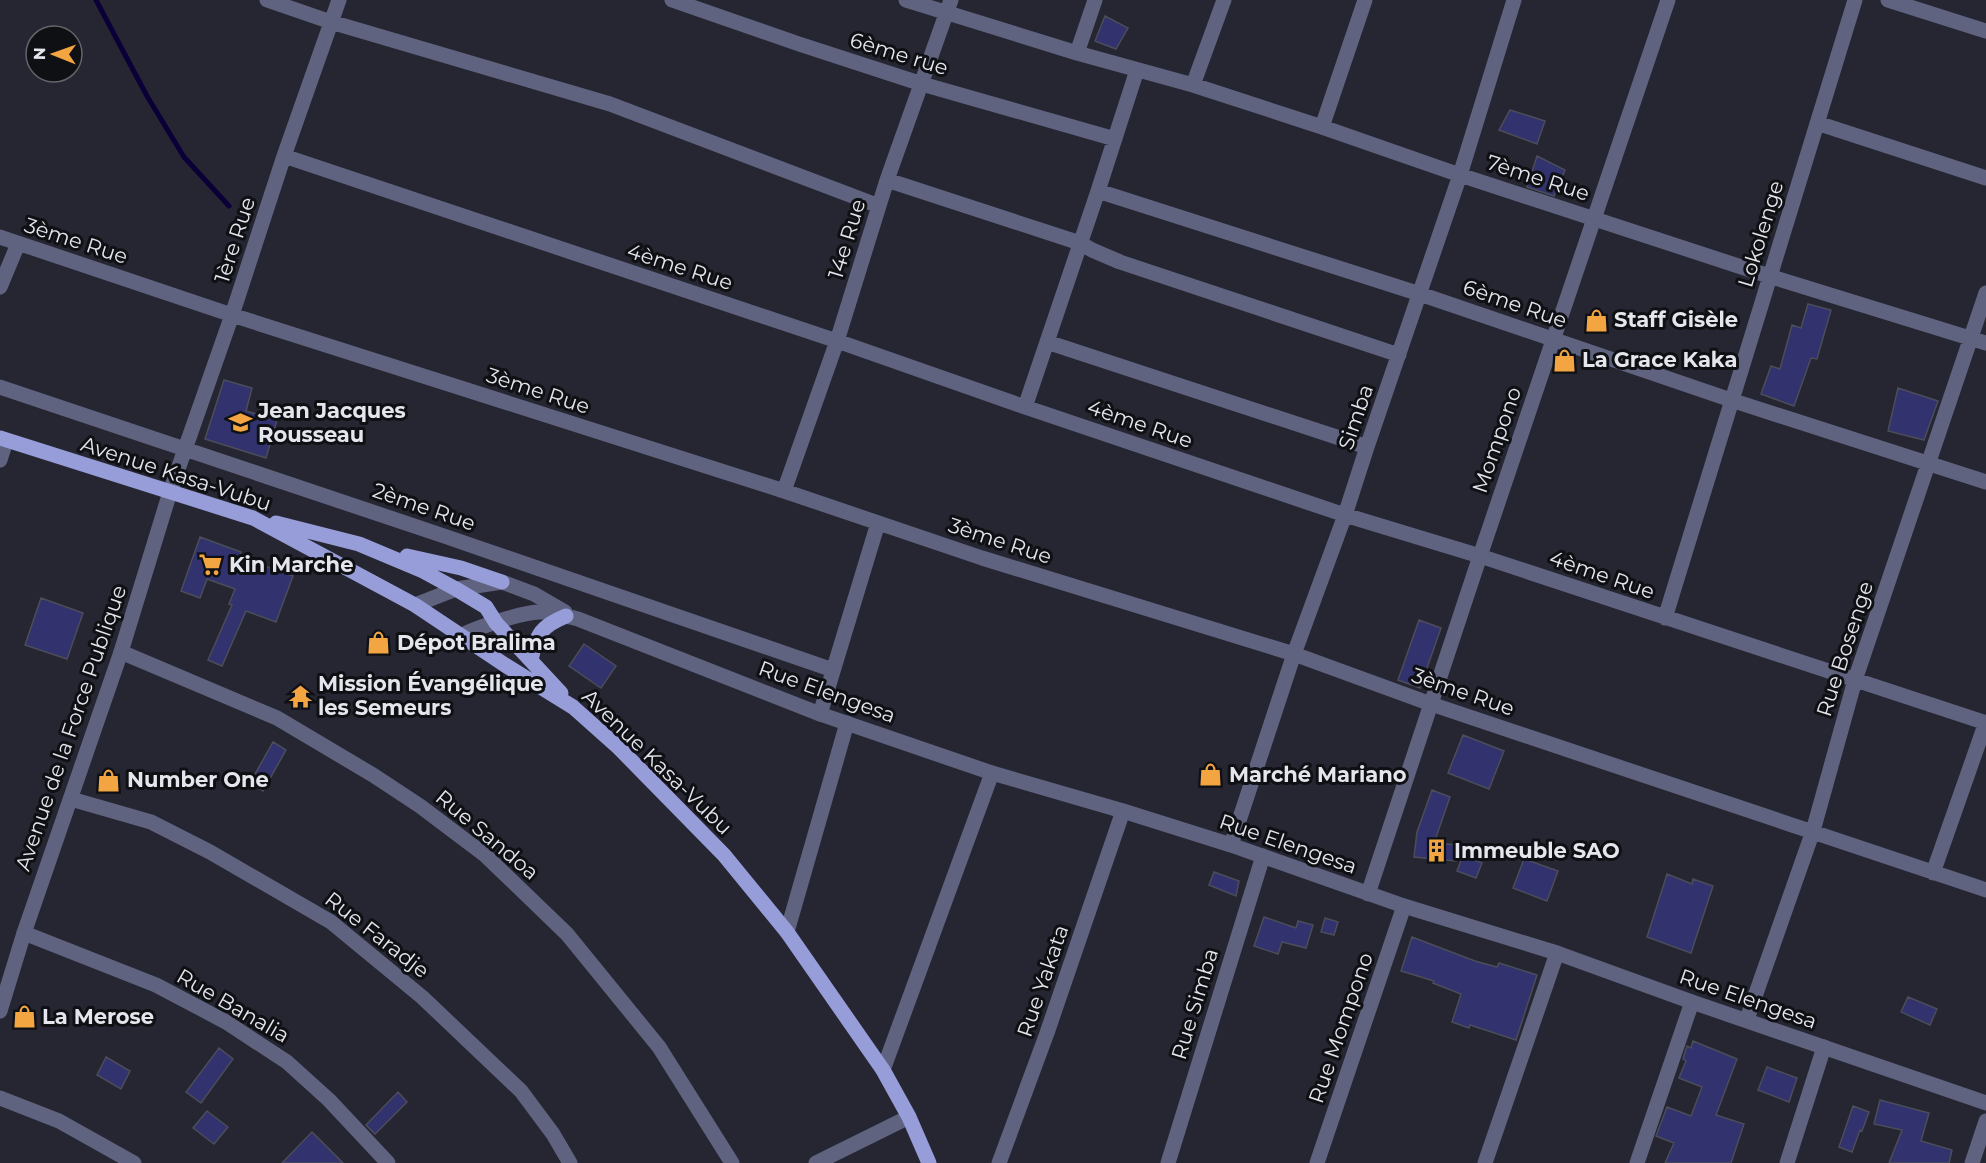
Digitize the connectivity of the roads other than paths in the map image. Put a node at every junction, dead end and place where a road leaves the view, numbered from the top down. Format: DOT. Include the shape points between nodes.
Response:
graph roads {
  1 [pos="267,0"];
  2 [pos="339,0"];
  3 [pos="672,0"];
  4 [pos="906,0"];
  5 [pos="1095,0"];
  6 [pos="1224,0"];
  7 [pos="1365,0"];
  8 [pos="1514,0"];
  9 [pos="1668,0"];
  10 [pos="1855,0"];
  11 [pos="1888,0"];
  12 [pos="949,6"];
  13 [pos="331,22"];
  14 [pos="1986,31"];
  15 [pos="1077,53"];
  16 [pos="1137,70"];
  17 [pos="922,84"];
  18 [pos="1192,85"];
  19 [pos="1817,123"];
  20 [pos="1322,127"];
  21 [pos="1115,140"];
  22 [pos="284,156"];
  23 [pos="1461,175"];
  24 [pos="1986,178"];
  25 [pos="887,180"];
  26 [pos="1098,191"];
  27 [pos="879,206"];
  28 [pos="1594,218"];
  29 [pos="0,237"];
  30 [pos="1080,243"];
  31 [pos="18,244"];
  32 [pos="1769,276"];
  33 [pos="0,287"];
  34 [pos="1986,293"];
  35 [pos="1420,294"];
  36 [pos="232,315"];
  37 [pos="1553,339"];
  38 [pos="837,341"];
  39 [pos="1979,341"];
  40 [pos="1047,342"];
  41 [pos="1399,355"];
  42 [pos="0,387"];
  43 [pos="1731,400"];
  44 [pos="1025,407"];
  45 [pos="3,439"];
  46 [pos="1367,447"];
  47 [pos="185,448"];
  48 [pos="0,460"];
  49 [pos="1930,463"];
  50 [pos="1986,482"];
  51 [pos="784,491"];
  52 [pos="170,492"];
  53 [pos="1345,515"];
  54 [pos="253,518"];
  55 [pos="878,523"];
  56 [pos="373,549"];
  57 [pos="1480,556"];
  58 [pos="502,582"];
  59 [pos="456,589"];
  60 [pos="415,605"];
  61 [pos="572,618"];
  62 [pos="1665,618"];
  63 [pos="496,623"];
  64 [pos="462,635"];
  65 [pos="121,652"];
  66 [pos="1294,654"];
  67 [pos="531,660"];
  68 [pos="833,670"];
  69 [pos="1855,680"];
  70 [pos="1431,704"];
  71 [pos="573,707"];
  72 [pos="820,714"];
  73 [pos="847,723"];
  74 [pos="1986,723"];
  75 [pos="992,772"];
  76 [pos="71,799"];
  77 [pos="1124,811"];
  78 [pos="1813,831"];
  79 [pos="1231,845"];
  80 [pos="1263,856"];
  81 [pos="1933,873"];
  82 [pos="1986,890"];
  83 [pos="1368,894"];
  84 [pos="1404,906"];
  85 [pos="787,932"];
  86 [pos="24,933"];
  87 [pos="1557,953"];
  88 [pos="1692,1002"];
  89 [pos="0,1011"];
  90 [pos="1747,1019"];
  91 [pos="1824,1047"];
  92 [pos="883,1070"];
  93 [pos="0,1098"];
  94 [pos="1986,1103"];
  95 [pos="909,1117"];
  96 [pos="1986,1121"];
  97 [pos="134,1163"];
  98 [pos="388,1163"];
  99 [pos="570,1163"];
  100 [pos="732,1163"];
  101 [pos="816,1163"];
  102 [pos="929,1163"];
  103 [pos="999,1163"];
  104 [pos="1168,1163"];
  105 [pos="1317,1163"];
  106 [pos="1485,1163"];
  107 [pos="1637,1163"];
  108 [pos="1787,1163"];
  109 [pos="1972,1163"];
  1 -- 13 [label="street"];
  2 -- 13 [label="street, 1ère Rue"];
  3 -- 17 [label="street, 6ème rue"];
  4 -- 12 [label="street, 7ème Rue"];
  5 -- 15 [label="street"];
  6 -- 18 [label="street"];
  7 -- 20 [label="street"];
  8 -- 23 [label="street, Simba"];
  9 -- 28 [label="street, Mompono"];
  10 -- 19 [label="street, Lokolenge"];
  11 -- 14 [label="street"];
  12 -- 15 [label="street, 7ème Rue"];
  12 -- 17 [label="street, 14e Rue"];
  13 -- 22 [label="street, 1ère Rue"];
  13 -- 27 [label="street" via="610,104"];
  15 -- 16 [label="street, 7ème Rue"];
  16 -- 18 [label="street, 7ème Rue"];
  16 -- 21 [label="street"];
  17 -- 21 [label="street, 6ème rue"];
  17 -- 25 [label="street, 14e Rue"];
  18 -- 20 [label="street, 7ème Rue"];
  19 -- 24 [label="street"];
  19 -- 32 [label="street, Lokolenge"];
  20 -- 23 [label="street, 7ème Rue"];
  21 -- 26 [label="street"];
  22 -- 36 [label="street, 1ère Rue"];
  22 -- 38 [label="street, 4ème Rue"];
  23 -- 28 [label="street, 7ème Rue"];
  23 -- 35 [label="street, Simba"];
  25 -- 27 [label="street, 14e Rue"];
  25 -- 30 [label="street"];
  26 -- 30 [label="street"];
  26 -- 35 [label="street, 6ème Rue"];
  27 -- 38 [label="street, 14e Rue"];
  28 -- 32 [label="street, 7ème Rue"];
  28 -- 37 [label="street, Mompono"];
  29 -- 31 [label="street, 3ème Rue"];
  30 -- 40 [label="street"];
  30 -- 41 [label="street" via="1120,262"];
  31 -- 33 [label="street"];
  31 -- 36 [label="street, 3ème Rue"];
  32 -- 39 [label="street, 7ème Rue"];
  32 -- 43 [label="street, Lokolenge"];
  34 -- 39 [label="street, Rue Bosenge"];
  35 -- 37 [label="street, 6ème Rue"];
  35 -- 41 [label="street, Simba"];
  36 -- 47 [label="street, 1ère Rue"];
  36 -- 51 [label="street, 3ème Rue"];
  37 -- 43 [label="street, 6ème Rue"];
  37 -- 57 [label="street, Mompono"];
  38 -- 44 [label="street, 4ème Rue"];
  38 -- 51 [label="street, 14e Rue"];
  39 -- 49 [label="street, Rue Bosenge"];
  40 -- 44 [label="street"];
  40 -- 46 [label="street"];
  41 -- 46 [label="street, Simba"];
  42 -- 47 [label="street, 2ème Rue"];
  43 -- 49 [label="street, 6ème Rue"];
  43 -- 62 [label="street, Lokolenge"];
  44 -- 53 [label="street, 4ème Rue"];
  45 -- 48 [label="street"];
  45 -- 52 [label="main road, Avenue Kasa-Vubu"];
  46 -- 53 [label="street, Simba"];
  47 -- 52 [label="street, 1ère Rue"];
  47 -- 68 [label="street, 2ème Rue"];
  49 -- 50 [label="street, 6ème Rue"];
  49 -- 69 [label="street, Rue Bosenge"];
  51 -- 55 [label="street, 3ème Rue"];
  52 -- 54 [label="main road, Avenue Kasa-Vubu"];
  52 -- 65 [label="street, Avenue de la Force Publique"];
  53 -- 57 [label="street, 4ème Rue"];
  53 -- 66 [label="street, Simba"];
  54 -- 56 [label="main road"];
  54 -- 60 [label="main road, Avenue Kasa-Vubu"];
  55 -- 66 [label="street, 3ème Rue"];
  55 -- 68 [label="street"];
  56 -- 58 [label="main road" via="461,568"];
  56 -- 59 [label="main road"];
  57 -- 62 [label="street, 4ème Rue"];
  57 -- 70 [label="street, Mompono"];
  58 -- 59 [label="street"];
  58 -- 61 [label="street" via="534,594"];
  59 -- 60 [label="street"];
  59 -- 63 [label="main road" via="486,607"];
  60 -- 64 [label="main road, Avenue Kasa-Vubu"];
  61 -- 63 [label="street" via="535,612"];
  61 -- 67 [label="main road" via="553,621 539,634"];
  61 -- 72 [label="street, Rue Elengesa"];
  62 -- 69 [label="street, 4ème Rue"];
  63 -- 64 [label="street"];
  63 -- 67 [label="main road"];
  64 -- 71 [label="main road, Avenue Kasa-Vubu"];
  65 -- 76 [label="street, Avenue de la Force Publique"];
  65 -- 100 [label="street, Rue Sandoa" via="277,718 373,775 485,855 567,934 659,1047"];
  66 -- 70 [label="street, 3ème Rue"];
  66 -- 79 [label="street, Simba"];
  67 -- 71 [label="main road"];
  68 -- 72 [label="street"];
  69 -- 74 [label="street, 4ème Rue"];
  69 -- 78 [label="street, Rue Bosenge"];
  70 -- 78 [label="street, 3ème Rue"];
  70 -- 83 [label="street, Mompono"];
  71 -- 85 [label="main road, Avenue Kasa-Vubu" via="724,855"];
  72 -- 73 [label="street, Rue Elengesa"];
  73 -- 75 [label="street, Rue Elengesa"];
  73 -- 85 [label="street"];
  74 -- 81 [label="street"];
  75 -- 77 [label="street, Rue Elengesa"];
  75 -- 92 [label="street"];
  76 -- 86 [label="street, Avenue de la Force Publique"];
  76 -- 99 [label="street, Rue Faradje" via="151,822 331,922 422,997 521,1092"];
  77 -- 79 [label="street, Rue Elengesa"];
  77 -- 103 [label="street, Rue Yakata"];
  78 -- 81 [label="street, 3ème Rue"];
  78 -- 90 [label="street, Rue Bosenge"];
  79 -- 80 [label="street, Rue Elengesa"];
  80 -- 83 [label="street, Rue Elengesa"];
  80 -- 104 [label="street, Rue Simba"];
  81 -- 82 [label="street, 3ème Rue"];
  83 -- 84 [label="street, Rue Elengesa"];
  84 -- 87 [label="street, Rue Elengesa"];
  84 -- 105 [label="street, Rue Mompono"];
  85 -- 92 [label="main road, Avenue Kasa-Vubu"];
  86 -- 89 [label="street, Avenue de la Force Publique"];
  86 -- 98 [label="street, Rue Banalia" via="156,985 226,1022 287,1062"];
  87 -- 88 [label="street, Rue Elengesa"];
  87 -- 106 [label="street"];
  88 -- 90 [label="street, Rue Elengesa"];
  88 -- 107 [label="street"];
  90 -- 91 [label="street, Rue Elengesa"];
  91 -- 94 [label="street, Rue Elengesa"];
  91 -- 108 [label="street"];
  92 -- 95 [label="main road, Avenue Kasa-Vubu"];
  93 -- 97 [label="street" via="59,1121"];
  95 -- 101 [label="street"];
  95 -- 102 [label="main road, Avenue Kasa-Vubu"];
  96 -- 109 [label="street"];
}
